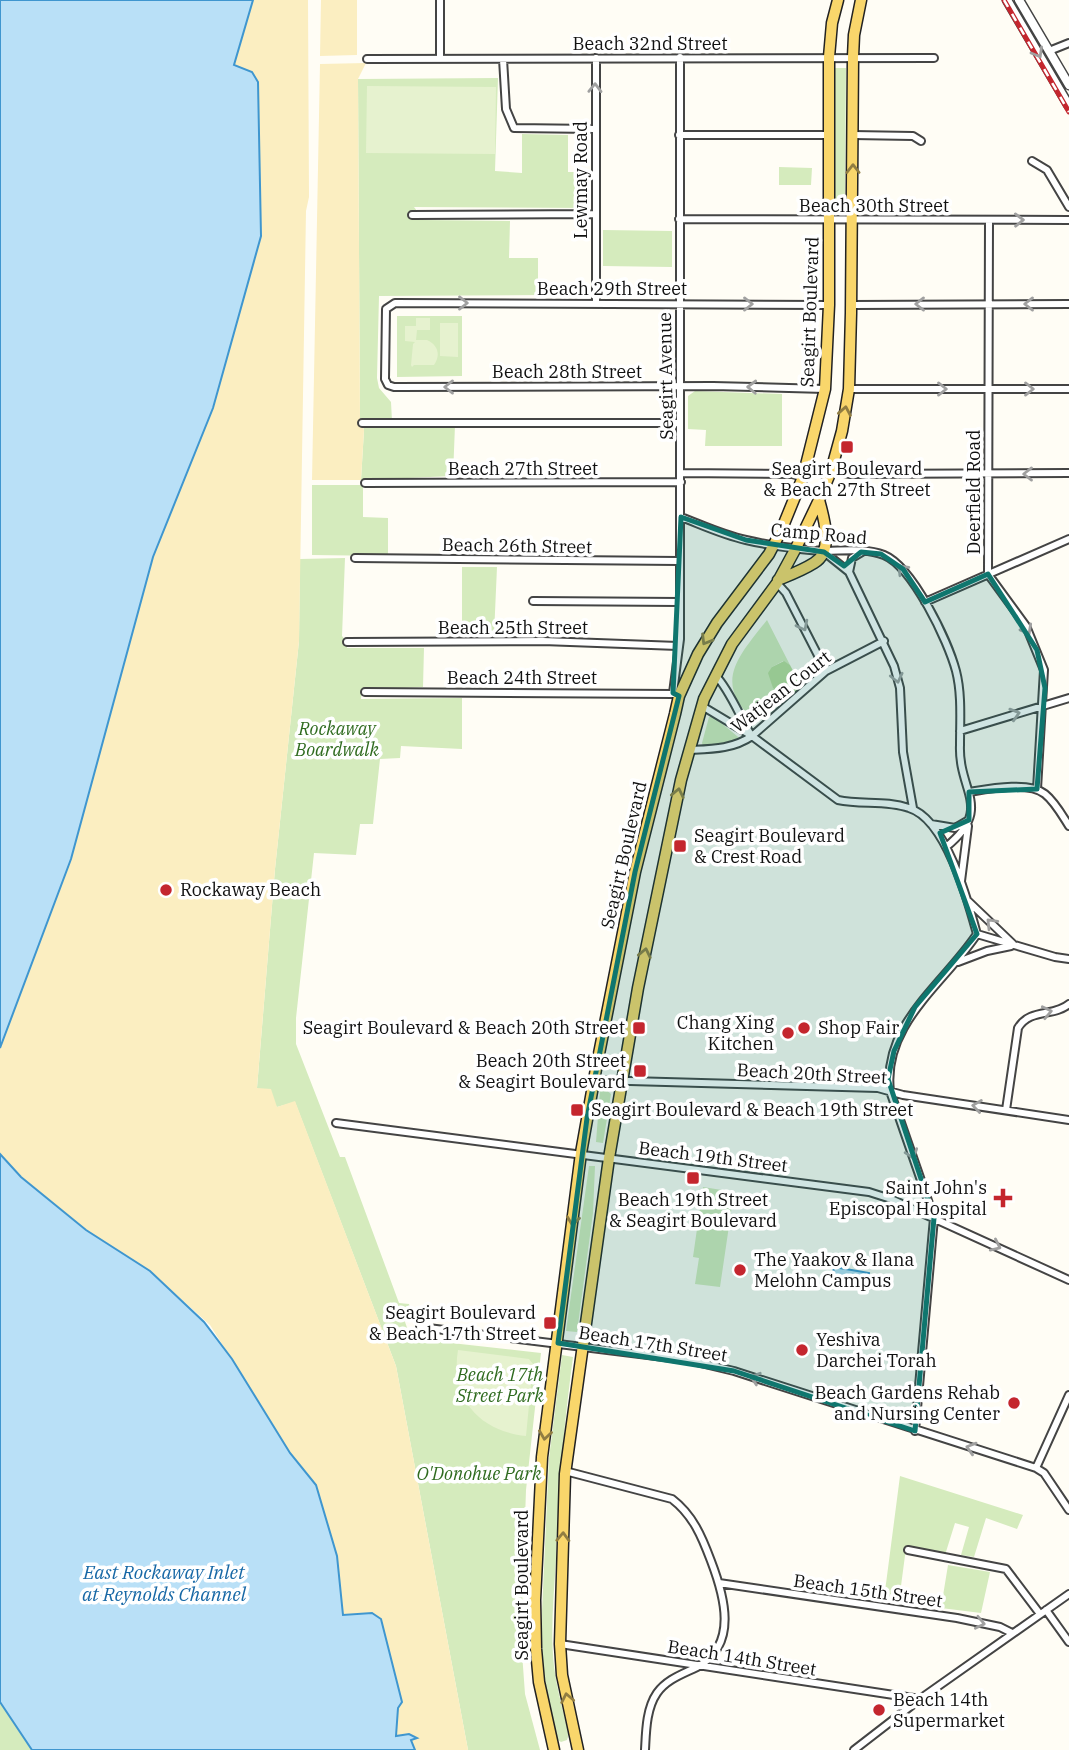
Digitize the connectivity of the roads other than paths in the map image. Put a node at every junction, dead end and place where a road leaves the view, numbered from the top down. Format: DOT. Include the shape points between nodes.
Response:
graph roads {
  1 [pos="440,0"];
  2 [pos="838,0"];
  3 [pos="861,0"];
  4 [pos="1007,0"];
  5 [pos="1019,0"];
  6 [pos="1069,43"];
  7 [pos="1049,51"];
  8 [pos="680,57"];
  9 [pos="829,57"];
  10 [pos="853,57"];
  11 [pos="596,58"];
  12 [pos="934,58"];
  13 [pos="368,59"];
  14 [pos="440,59"];
  15 [pos="503,59"];
  16 [pos="1069,86"];
  17 [pos="1069,106"];
  18 [pos="595,129"];
  19 [pos="679,135"];
  20 [pos="828,135"];
  21 [pos="853,135"];
  22 [pos="920,141"];
  23 [pos="1032,161"];
  24 [pos="1069,206"];
  25 [pos="595,214"];
  26 [pos="412,215"];
  27 [pos="679,219"];
  28 [pos="828,219"];
  29 [pos="853,220"];
  30 [pos="1069,220"];
  31 [pos="989,221"];
  32 [pos="596,303"];
  33 [pos="679,304"];
  34 [pos="988,304"];
  35 [pos="1069,304"];
  36 [pos="829,305"];
  37 [pos="852,305"];
  38 [pos="681,386"];
  39 [pos="394,387"];
  40 [pos="825,389"];
  41 [pos="849,389"];
  42 [pos="988,389"];
  43 [pos="1069,389"];
  44 [pos="362,423"];
  45 [pos="680,423"];
  46 [pos="831,471"];
  47 [pos="681,473"];
  48 [pos="988,474"];
  49 [pos="1069,474"];
  50 [pos="803,477"];
  51 [pos="681,482"];
  52 [pos="365,483"];
  53 [pos="819,500"];
  54 [pos="681,517"];
  55 [pos="1069,539"];
  56 [pos="775,545"];
  57 [pos="796,548"];
  58 [pos="867,551"];
  59 [pos="824,552"];
  60 [pos="355,558"];
  61 [pos="679,561"];
  62 [pos="849,572"];
  63 [pos="988,574"];
  64 [pos="777,582"];
  65 [pos="533,601"];
  66 [pos="680,602"];
  67 [pos="925,602"];
  68 [pos="884,641"];
  69 [pos="347,642"];
  70 [pos="678,646"];
  71 [pos="825,671"];
  72 [pos="716,676"];
  73 [pos="365,692"];
  74 [pos="676,695"];
  75 [pos="1069,698"];
  76 [pos="702,706"];
  77 [pos="1043,706"];
  78 [pos="961,731"];
  79 [pos="752,736"];
  80 [pos="690,750"];
  81 [pos="1037,789"];
  82 [pos="969,792"];
  83 [pos="913,808"];
  84 [pos="969,820"];
  85 [pos="930,824"];
  86 [pos="1069,825"];
  87 [pos="946,847"];
  88 [pos="961,881"];
  89 [pos="968,901"];
  90 [pos="977,934"];
  91 [pos="1014,945"];
  92 [pos="1069,959"];
  93 [pos="953,965"];
  94 [pos="1069,1004"];
  95 [pos="594,1080"];
  96 [pos="622,1080"];
  97 [pos="890,1091"];
  98 [pos="1006,1110"];
  99 [pos="1069,1120"];
  100 [pos="336,1123"];
  101 [pos="581,1153"];
  102 [pos="609,1158"];
  103 [pos="934,1218"];
  104 [pos="1069,1279"];
  105 [pos="420,1327"];
  106 [pos="558,1343"];
  107 [pos="582,1345"];
  108 [pos="1069,1395"];
  109 [pos="915,1431"];
  110 [pos="1036,1468"];
  111 [pos="565,1471"];
  112 [pos="1069,1510"];
  113 [pos="908,1550"];
  114 [pos="719,1583"];
  115 [pos="1069,1594"];
  116 [pos="1043,1613"];
  117 [pos="1012,1633"];
  118 [pos="1069,1642"];
  119 [pos="560,1644"];
  120 [pos="701,1665"];
  121 [pos="920,1699"];
  122 [pos="554,1750"];
  123 [pos="578,1750"];
  124 [pos="645,1750"];
  125 [pos="855,1750"];
  1 -- 14 [label="street"];
  2 -- 9 [label="main road, Seagirt Boulevard"];
  3 -- 10 [label="main road"];
  4 -- 17 [label="street, one-way"];
  5 -- 7 [label="street"];
  6 -- 7 [label="street"];
  7 -- 16 [label="street"];
  8 -- 9 [label="street, Beach 32nd Street"];
  8 -- 11 [label="street, Beach 32nd Street"];
  8 -- 19 [label="street, Seagirt Avenue"];
  9 -- 10 [label="street, Beach 32nd Street"];
  9 -- 20 [label="main road, Seagirt Boulevard"];
  10 -- 12 [label="street, Beach 32nd Street"];
  10 -- 21 [label="main road"];
  11 -- 15 [label="street, Beach 32nd Street"];
  18 -- 11 [label="street, Lewmay Road, one-way"];
  13 -- 14 [label="street, Beach 32nd Street"];
  14 -- 15 [label="street, Beach 32nd Street"];
  15 -- 18 [label="street" via="506,109 514,128"];
  18 -- 25 [label="street, Lewmay Road"];
  19 -- 20 [label="street"];
  19 -- 27 [label="street, Seagirt Avenue"];
  20 -- 28 [label="main road, Seagirt Boulevard"];
  21 -- 22 [label="street" via="913,136"];
  29 -- 21 [label="main road, one-way"];
  23 -- 24 [label="street" via="1047,170"];
  25 -- 26 [label="street"];
  25 -- 32 [label="street, Lewmay Road"];
  27 -- 28 [label="street, Beach 30th Street"];
  27 -- 33 [label="street, Seagirt Avenue"];
  28 -- 29 [label="street, Beach 30th Street"];
  28 -- 36 [label="main road, Seagirt Boulevard"];
  29 -- 31 [label="street, Beach 30th Street"];
  29 -- 37 [label="main road"];
  31 -- 30 [label="street, Beach 30th Street, one-way"];
  31 -- 34 [label="street, Deerfield Road"];
  32 -- 33 [label="street, Beach 29th Street"];
  39 -- 32 [label="street, Beach 29th Street, one-way" via="385,380 386,309 395,303"];
  33 -- 36 [label="street, Beach 29th Street, one-way"];
  33 -- 38 [label="street, Seagirt Avenue"];
  35 -- 34 [label="street, one-way"];
  34 -- 37 [label="street, one-way"];
  34 -- 42 [label="street, Deerfield Road"];
  36 -- 40 [label="main road, Seagirt Boulevard"];
  37 -- 41 [label="main road"];
  38 -- 39 [label="street, Beach 28th Street, one-way"];
  40 -- 38 [label="street, Beach 28th Street, one-way"];
  38 -- 45 [label="street, Seagirt Avenue"];
  40 -- 50 [label="main road, Seagirt Boulevard"];
  41 -- 42 [label="street, one-way"];
  46 -- 41 [label="main road, one-way"];
  42 -- 43 [label="street, one-way"];
  42 -- 48 [label="street, Deerfield Road"];
  44 -- 45 [label="street"];
  45 -- 47 [label="street, Seagirt Avenue"];
  46 -- 48 [label="street"];
  46 -- 53 [label="main road"];
  47 -- 50 [label="street"];
  47 -- 51 [label="street, Seagirt Avenue"];
  49 -- 48 [label="street, one-way"];
  48 -- 63 [label="street, Deerfield Road"];
  50 -- 56 [label="main road, Seagirt Boulevard"];
  51 -- 52 [label="street, Beach 27th Street"];
  51 -- 54 [label="street, Seagirt Avenue"];
  53 -- 57 [label="main road"];
  53 -- 59 [label="main road" via="825,523"];
  54 -- 56 [label="street, Camp Road"];
  54 -- 61 [label="street, Seagirt Avenue"];
  55 -- 63 [label="street"];
  56 -- 57 [label="street, Camp Road"];
  56 -- 74 [label="main road, Seagirt Boulevard, one-way" via="717,623"];
  57 -- 59 [label="street, Camp Road"];
  57 -- 64 [label="main road"];
  58 -- 59 [label="street, Camp Road"];
  58 -- 62 [label="street" via="852,558"];
  67 -- 58 [label="street, Camp Road, one-way" via="897,562"];
  59 -- 62 [label="street"];
  59 -- 64 [label="main road" via="816,562"];
  60 -- 61 [label="street, Beach 26th Street"];
  61 -- 66 [label="street, Seagirt Avenue"];
  62 -- 68 [label="street"];
  63 -- 67 [label="street"];
  63 -- 77 [label="street, Deerfield Road, one-way" via="1026,626 1037,650 1044,670"];
  64 -- 71 [label="street, one-way"];
  64 -- 72 [label="main road" via="732,644"];
  65 -- 66 [label="street"];
  66 -- 70 [label="street, Seagirt Avenue"];
  67 -- 78 [label="street, Camp Road" via="956,671"];
  68 -- 71 [label="street, Watjean Court"];
  68 -- 83 [label="street, one-way" via="900,688 903,752"];
  69 -- 70 [label="street, Beach 25th Street"];
  70 -- 74 [label="street, Seagirt Avenue"];
  71 -- 79 [label="street, Watjean Court"];
  72 -- 76 [label="main road"];
  72 -- 79 [label="street"];
  73 -- 74 [label="street, Beach 24th Street"];
  74 -- 95 [label="main road, Seagirt Boulevard"];
  75 -- 77 [label="street"];
  76 -- 79 [label="street"];
  76 -- 80 [label="main road"];
  78 -- 77 [label="street, one-way"];
  77 -- 81 [label="street, Deerfield Road"];
  78 -- 82 [label="street, Camp Road" via="960,762"];
  79 -- 80 [label="street, Watjean Court" via="737,745"];
  79 -- 83 [label="street" via="838,800"];
  96 -- 80 [label="main road, one-way"];
  81 -- 82 [label="street"];
  81 -- 86 [label="street"];
  82 -- 84 [label="street, Camp Road"];
  83 -- 85 [label="street"];
  84 -- 85 [label="street" via="955,828"];
  84 -- 87 [label="street"];
  84 -- 88 [label="street, Camp Road"];
  85 -- 87 [label="street"];
  87 -- 88 [label="street"];
  88 -- 89 [label="street"];
  89 -- 90 [label="street"];
  91 -- 89 [label="street, one-way"];
  90 -- 91 [label="street"];
  90 -- 93 [label="street"];
  91 -- 92 [label="street"];
  91 -- 93 [label="street"];
  93 -- 97 [label="street" via="915,1007 902,1031 892,1057"];
  98 -- 94 [label="street, one-way" via="1022,1021"];
  95 -- 96 [label="street, Beach 20th Street"];
  95 -- 101 [label="main road, Seagirt Boulevard"];
  96 -- 97 [label="street, Beach 20th Street"];
  96 -- 102 [label="main road"];
  98 -- 97 [label="street, Beach 20th Street, one-way"];
  97 -- 103 [label="street, one-way"];
  98 -- 99 [label="street, Beach 20th Street"];
  100 -- 101 [label="street, Beach 19th Street"];
  101 -- 102 [label="street, Beach 19th Street"];
  101 -- 106 [label="main road, Seagirt Boulevard, one-way"];
  102 -- 103 [label="street, Beach 19th Street" via="869,1192"];
  102 -- 107 [label="main road"];
  103 -- 104 [label="street, Beach 19th Street, one-way"];
  103 -- 109 [label="street"];
  105 -- 106 [label="street, Beach 17th Street"];
  106 -- 107 [label="street, Beach 17th Street"];
  106 -- 122 [label="main road, Seagirt Boulevard, one-way" via="542,1457 535,1600 539,1682"];
  109 -- 107 [label="street, Beach 17th Street, one-way" via="734,1371"];
  107 -- 111 [label="main road"];
  108 -- 110 [label="street"];
  110 -- 109 [label="street, Beach 17th Street, one-way"];
  110 -- 112 [label="street"];
  111 -- 114 [label="street" via="672,1499 692,1519"];
  119 -- 111 [label="main road, one-way"];
  113 -- 116 [label="street" via="1006,1569"];
  114 -- 117 [label="street, Beach 15th Street, one-way" via="957,1618"];
  114 -- 120 [label="street" via="726,1614 722,1638"];
  115 -- 116 [label="street"];
  116 -- 117 [label="street"];
  116 -- 118 [label="street"];
  117 -- 121 [label="street"];
  119 -- 120 [label="street, Beach 14th Street"];
  123 -- 119 [label="main road, one-way"];
  120 -- 121 [label="street, Beach 14th Street"];
  120 -- 124 [label="street" via="658,1692 649,1716"];
  121 -- 125 [label="street"];
}
